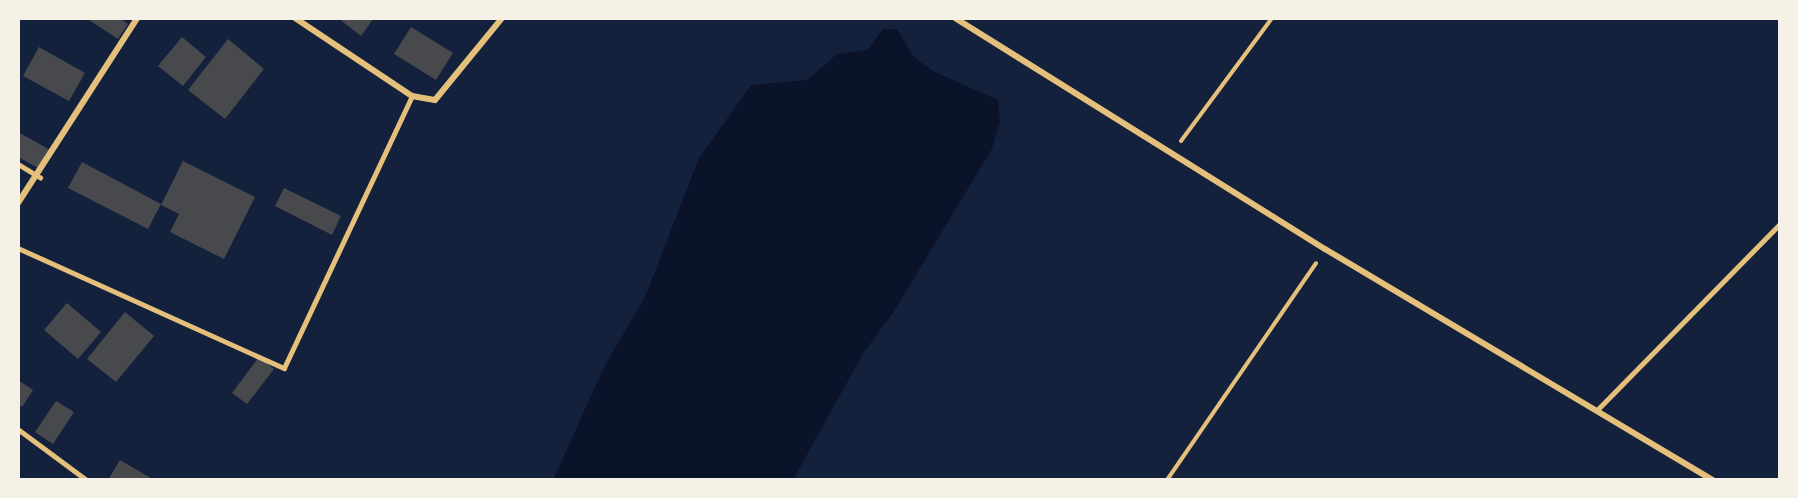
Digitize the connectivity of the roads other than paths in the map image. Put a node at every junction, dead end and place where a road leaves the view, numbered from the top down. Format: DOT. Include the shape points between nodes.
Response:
graph roads {
  1 [pos="136,18"];
  2 [pos="295,18"];
  3 [pos="502,18"];
  4 [pos="955,18"];
  5 [pos="412,96"];
  6 [pos="18,164"];
  7 [pos="40,177"];
  8 [pos="18,203"];
  9 [pos="1780,224"];
  10 [pos="18,248"];
  11 [pos="1599,408"];
  12 [pos="18,429"];
  13 [pos="87,480"];
  14 [pos="1712,480"];
  1 -- 7 [label="street"];
  2 -- 5 [label="street"];
  3 -- 5 [label="street" via="435,100"];
  4 -- 11 [label="street" via="1325,249"];
  5 -- 10 [label="lane" via="284,368"];
  6 -- 7 [label="lane"];
  7 -- 8 [label="street"];
  9 -- 11 [label="lane"];
  11 -- 14 [label="street"];
  12 -- 13 [label="lane"];
}
